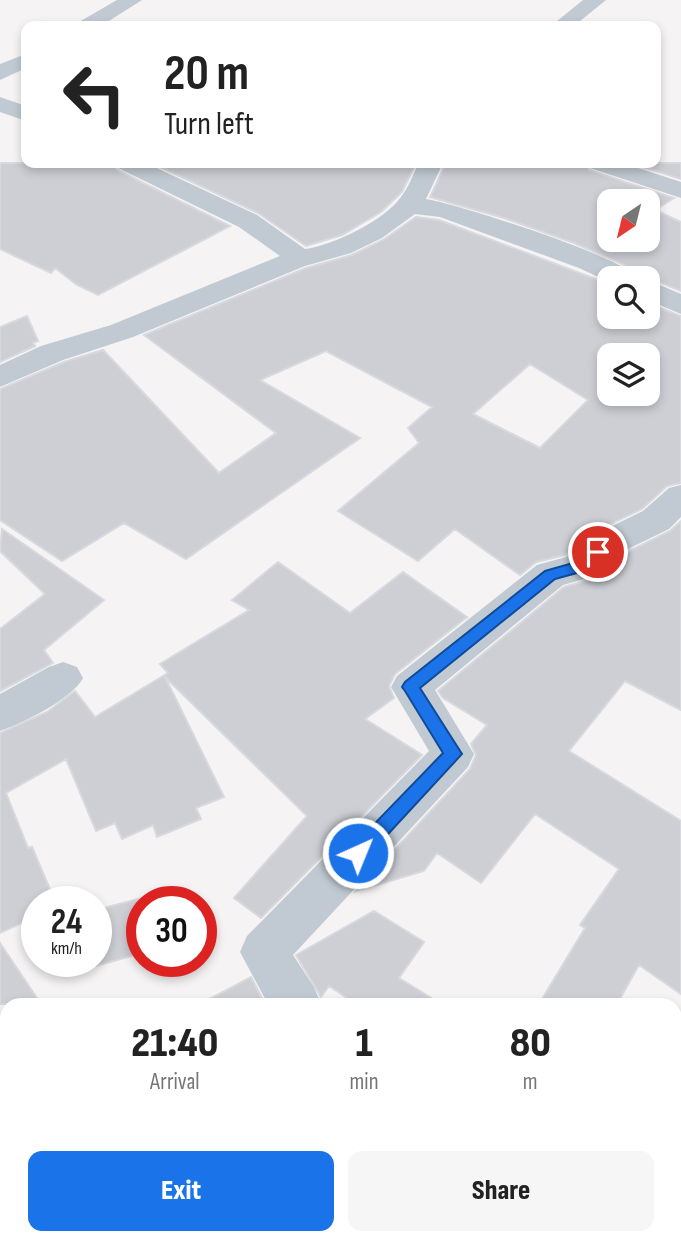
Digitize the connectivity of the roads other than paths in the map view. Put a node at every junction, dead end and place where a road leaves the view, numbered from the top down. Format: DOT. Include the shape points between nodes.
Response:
graph roads {
  1 [pos="132,0"];
  2 [pos="596,0"];
  3 [pos="95,21"];
  4 [pos="568,21"];
  5 [pos="21,62"];
  6 [pos="0,73"];
  7 [pos="0,104"];
  8 [pos="21,112"];
  9 [pos="138,168"];
  10 [pos="428,168"];
  11 [pos="614,168"];
  12 [pos="681,190"];
  13 [pos="409,205"];
  14 [pos="300,258"];
  15 [pos="598,266"];
  16 [pos="660,295"];
  17 [pos="681,305"];
  18 [pos="0,377"];
  19 [pos="681,497"];
  20 [pos="63,678"];
  21 [pos="0,714"];
  22 [pos="292,998"];
  1 -- 3 [label="street"];
  2 -- 4 [label="street"];
  5 -- 6 [label="street"];
  7 -- 8 [label="street"];
  9 -- 14 [label="street" via="248,220"];
  10 -- 13 [label="street"];
  11 -- 12 [label="street"];
  13 -- 14 [label="street" via="366,235 313,258"];
  13 -- 15 [label="street" via="445,210"];
  14 -- 18 [label="street"];
  16 -- 17 [label="street"];
  19 -- 22 [label="street" via="656,520 617,538 578,567 550,575 411,687 453,754 264,951"];
  20 -- 21 [label="street"];
}
